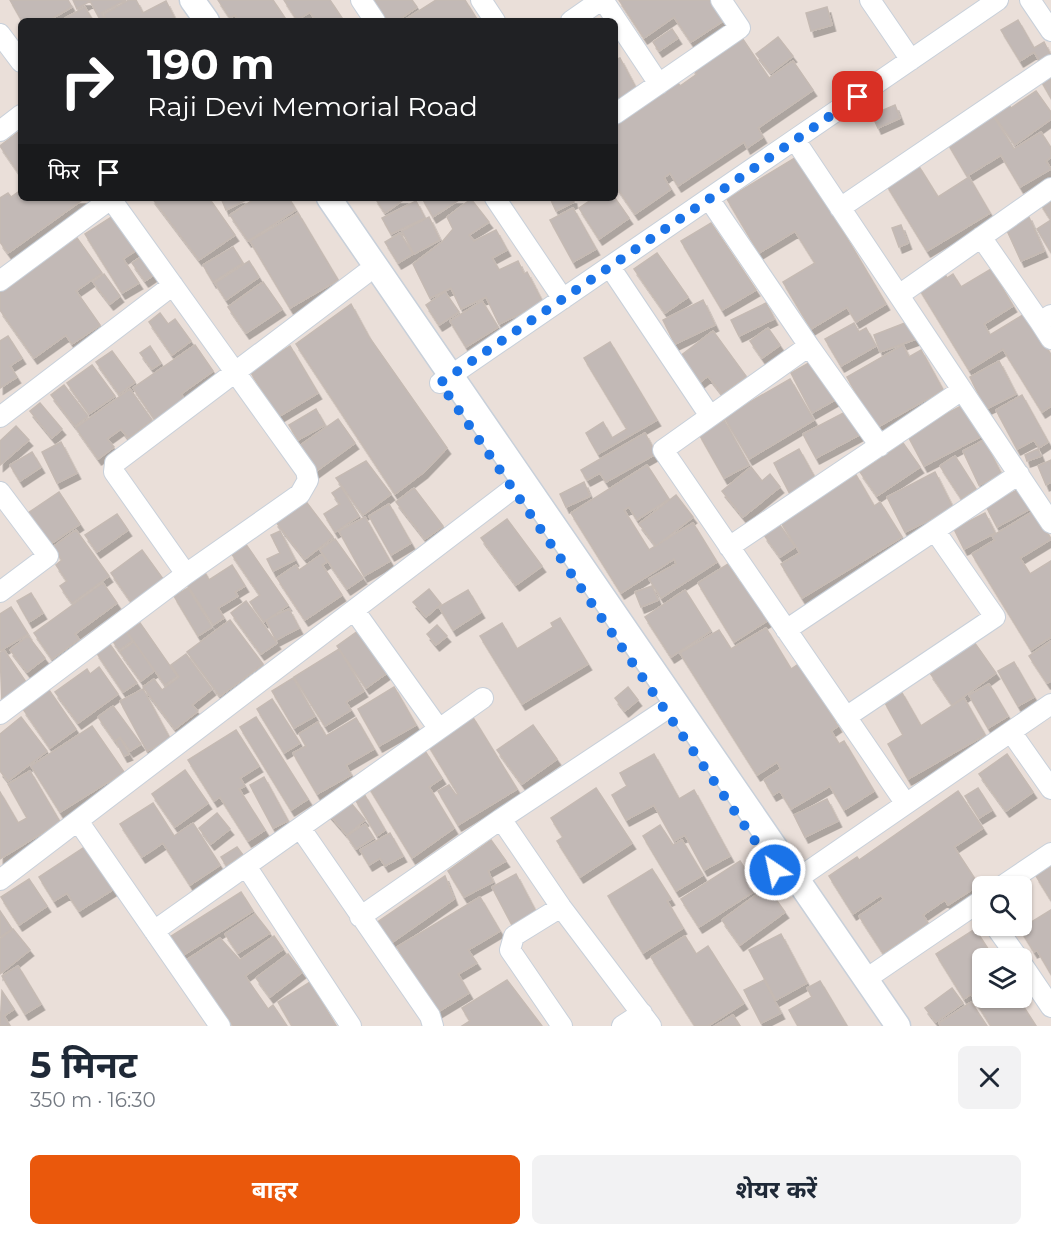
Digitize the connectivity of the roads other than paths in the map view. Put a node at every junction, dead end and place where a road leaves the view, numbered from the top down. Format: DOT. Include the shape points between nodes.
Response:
graph roads {
  1 [pos="177,0"];
  2 [pos="192,0"];
  3 [pos="361,0"];
  4 [pos="481,0"];
  5 [pos="602,0"];
  6 [pos="721,0"];
  7 [pos="870,0"];
  8 [pos="998,0"];
  9 [pos="1029,0"];
  10 [pos="190,18"];
  11 [pos="205,18"];
  12 [pos="373,18"];
  13 [pos="493,18"];
  14 [pos="575,18"];
  15 [pos="614,18"];
  16 [pos="618,24"];
  17 [pos="1051,31"];
  18 [pos="0,34"];
  19 [pos="18,58"];
  20 [pos="911,60"];
  21 [pos="1051,65"];
  22 [pos="659,84"];
  23 [pos="618,112"];
  24 [pos="18,118"];
  25 [pos="0,131"];
  26 [pos="795,141"];
  27 [pos="1051,188"];
  28 [pos="709,199"];
  29 [pos="107,201"];
  30 [pos="113,201"];
  31 [pos="315,201"];
  32 [pos="331,201"];
  33 [pos="497,201"];
  34 [pos="840,208"];
  35 [pos="981,237"];
  36 [pos="610,267"];
  37 [pos="365,274"];
  38 [pos="0,281"];
  39 [pos="173,285"];
  40 [pos="899,295"];
  41 [pos="563,299"];
  42 [pos="1046,319"];
  43 [pos="1051,339"];
  44 [pos="809,346"];
  45 [pos="236,372"];
  46 [pos="445,379"];
  47 [pos="962,390"];
  48 [pos="710,416"];
  49 [pos="0,417"];
  50 [pos="880,446"];
  51 [pos="1019,474"];
  52 [pos="518,484"];
  53 [pos="0,492"];
  54 [pos="1051,523"];
  55 [pos="935,531"];
  56 [pos="729,547"];
  57 [pos="186,574"];
  58 [pos="0,592"];
  59 [pos="354,610"];
  60 [pos="786,630"];
  61 [pos="483,698"];
  62 [pos="1051,704"];
  63 [pos="665,710"];
  64 [pos="0,714"];
  65 [pos="846,717"];
  66 [pos="439,729"];
  67 [pos="1011,732"];
  68 [pos="1051,789"];
  69 [pos="906,804"];
  70 [pos="501,819"];
  71 [pos="78,821"];
  72 [pos="301,829"];
  73 [pos="1051,853"];
  74 [pos="246,866"];
  75 [pos="1017,876"];
  76 [pos="0,880"];
  77 [pos="792,882"];
  78 [pos="561,907"];
  79 [pos="972,909"];
  80 [pos="360,917"];
  81 [pos="154,931"];
  82 [pos="866,979"];
  83 [pos="1032,979"];
  84 [pos="1051,1007"];
  85 [pos="647,1019"];
  86 [pos="220,1026"];
  87 [pos="351,1026"];
  88 [pos="433,1026"];
  89 [pos="562,1026"];
  90 [pos="622,1026"];
  91 [pos="882,1026"];
  92 [pos="898,1026"];
  1 -- 10 [label="street"];
  2 -- 11 [label="street"];
  3 -- 12 [label="street"];
  4 -- 13 [label="street"];
  5 -- 14 [label="street"];
  5 -- 15 [label="street"];
  6 -- 22 [label="street" via="740,28"];
  7 -- 20 [label="street"];
  8 -- 20 [label="street"];
  9 -- 17 [label="street"];
  16 -- 22 [label="street"];
  18 -- 19 [label="street"];
  20 -- 26 [label="street"];
  21 -- 34 [label="street"];
  22 -- 23 [label="street"];
  24 -- 25 [label="street"];
  26 -- 28 [label="street"];
  26 -- 34 [label="street"];
  27 -- 35 [label="street"];
  28 -- 36 [label="street"];
  28 -- 44 [label="street"];
  29 -- 38 [label="street"];
  30 -- 39 [label="street"];
  31 -- 37 [label="street"];
  32 -- 46 [label="street"];
  33 -- 41 [label="street"];
  34 -- 40 [label="street"];
  35 -- 40 [label="street"];
  35 -- 42 [label="street"];
  36 -- 41 [label="street"];
  36 -- 48 [label="street"];
  37 -- 45 [label="street"];
  37 -- 46 [label="street"];
  39 -- 45 [label="street"];
  39 -- 49 [label="street"];
  40 -- 47 [label="street"];
  41 -- 46 [label="street"];
  42 -- 43 [label="street"];
  44 -- 48 [label="street"];
  44 -- 50 [label="street"];
  45 -- 57 [label="street" via="115,463 114,472"];
  45 -- 57 [label="street" via="306,471 308,480 300,494"];
  46 -- 52 [label="street"];
  47 -- 50 [label="street"];
  47 -- 51 [label="street"];
  48 -- 56 [label="street" via="663,450"];
  50 -- 56 [label="street"];
  51 -- 54 [label="street"];
  51 -- 55 [label="street"];
  52 -- 59 [label="street"];
  52 -- 63 [label="street"];
  52 -- 77 [label="street"];
  53 -- 58 [label="street" via="48,556"];
  55 -- 60 [label="street"];
  55 -- 65 [label="street" via="994,617"];
  56 -- 60 [label="street"];
  57 -- 64 [label="street"];
  59 -- 66 [label="street"];
  59 -- 71 [label="street"];
  60 -- 65 [label="street"];
  61 -- 66 [label="street"];
  62 -- 67 [label="street"];
  63 -- 70 [label="street"];
  63 -- 77 [label="street"];
  65 -- 69 [label="street"];
  66 -- 72 [label="street"];
  67 -- 68 [label="street"];
  67 -- 69 [label="street"];
  69 -- 77 [label="street"];
  70 -- 78 [label="street"];
  70 -- 80 [label="street"];
  71 -- 76 [label="street"];
  71 -- 81 [label="street"];
  72 -- 74 [label="street"];
  72 -- 80 [label="street"];
  73 -- 75 [label="street"];
  74 -- 81 [label="street"];
  74 -- 87 [label="street"];
  77 -- 82 [label="street"];
  77 -- 91 [label="street"];
  78 -- 85 [label="street"];
  78 -- 89 [label="street" via="514,936 510,950"];
  79 -- 82 [label="street"];
  80 -- 88 [label="street" via="430,1016"];
  81 -- 86 [label="street"];
  82 -- 92 [label="street"];
  83 -- 84 [label="street"];
  85 -- 90 [label="street"];
}
